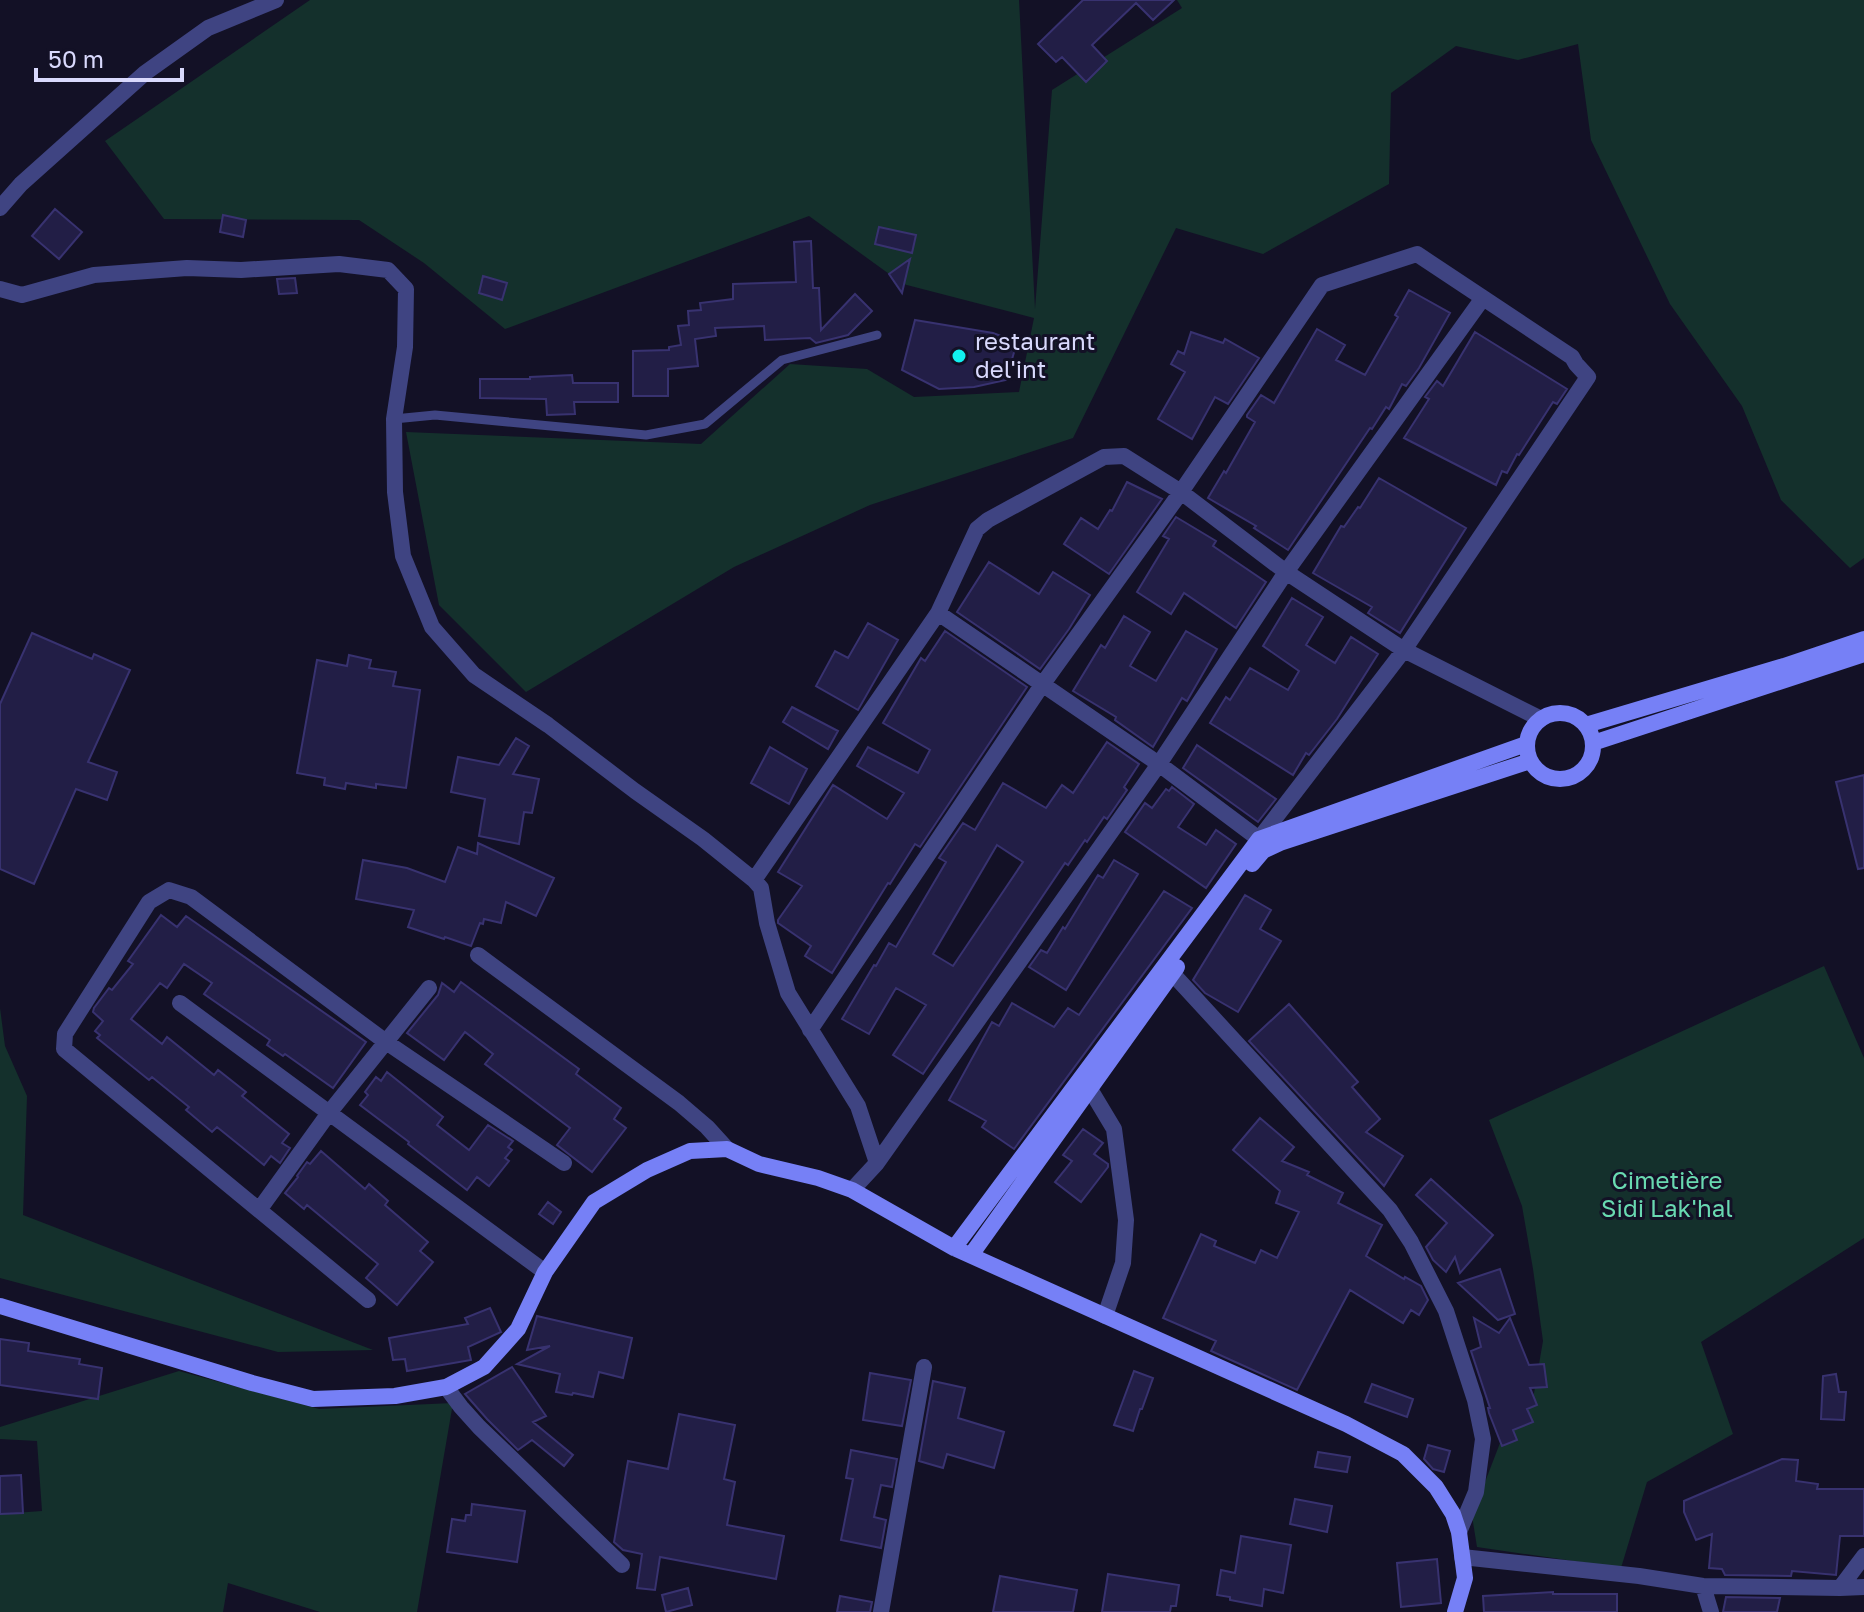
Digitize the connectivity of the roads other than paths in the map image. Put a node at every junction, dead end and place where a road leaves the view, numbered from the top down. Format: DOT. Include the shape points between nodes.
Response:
graph roads {
  1 [pos="276,0"];
  2 [pos="0,208"];
  3 [pos="0,289"];
  4 [pos="1483,298"];
  5 [pos="877,335"];
  6 [pos="394,419"];
  7 [pos="1181,492"];
  8 [pos="1286,572"];
  9 [pos="938,613"];
  10 [pos="1864,639"];
  11 [pos="1404,650"];
  12 [pos="1864,654"];
  13 [pos="1042,685"];
  14 [pos="1541,719"];
  15 [pos="1586,725"];
  16 [pos="1593,743"];
  17 [pos="1526,744"];
  18 [pos="1530,761"];
  19 [pos="1159,764"];
  20 [pos="1259,839"];
  21 [pos="754,880"];
  22 [pos="478,955"];
  23 [pos="1172,973"];
  24 [pos="429,988"];
  25 [pos="180,1003"];
  26 [pos="810,1030"];
  27 [pos="386,1042"];
  28 [pos="1090,1089"];
  29 [pos="329,1113"];
  30 [pos="727,1149"];
  31 [pos="564,1163"];
  32 [pos="877,1163"];
  33 [pos="852,1190"];
  34 [pos="259,1210"];
  35 [pos="954,1248"];
  36 [pos="971,1255"];
  37 [pos="545,1272"];
  38 [pos="368,1300"];
  39 [pos="0,1306"];
  40 [pos="1105,1316"];
  41 [pos="924,1367"];
  42 [pos="446,1387"];
  43 [pos="1459,1532"];
  44 [pos="1864,1556"];
  45 [pos="1462,1557"];
  46 [pos="622,1565"];
  47 [pos="1703,1586"];
  48 [pos="1864,1587"];
  49 [pos="1840,1588"];
  50 [pos="881,1612"];
  51 [pos="1455,1612"];
  52 [pos="1711,1612"];
  1 -- 2 [label="street" via="208,28 145,73"];
  3 -- 6 [label="street" via="22,295 94,275 187,268 339,264 388,270 406,289 405,347"];
  4 -- 7 [label="street" via="1417,254 1322,285"];
  4 -- 8 [label="street"];
  4 -- 11 [label="street" via="1572,357 1588,377"];
  5 -- 6 [label="lane" via="782,360 705,424 646,435 435,415"];
  6 -- 21 [label="street" via="403,556 432,627 474,675"];
  7 -- 8 [label="street"];
  7 -- 9 [label="street" via="1124,456 1104,457 977,529"];
  7 -- 13 [label="street"];
  8 -- 11 [label="street"];
  8 -- 19 [label="street"];
  9 -- 13 [label="street"];
  9 -- 21 [label="street"];
  10 -- 15 [label="main road"];
  11 -- 14 [label="street"];
  11 -- 20 [label="street"];
  12 -- 16 [label="main road"];
  13 -- 19 [label="street"];
  13 -- 26 [label="street"];
  14 -- 15 [label="main road" via="1556,713 1572,715"];
  14 -- 17 [label="main road"];
  15 -- 16 [label="main road"];
  16 -- 18 [label="main road" via="1583,771 1569,778 1540,773"];
  17 -- 18 [label="main road"];
  17 -- 20 [label="main road"];
  18 -- 23 [label="main road" via="1263,851"];
  19 -- 20 [label="street"];
  19 -- 32 [label="street"];
  20 -- 35 [label="main road"];
  21 -- 26 [label="street" via="761,888 788,993"];
  22 -- 30 [label="street" via="679,1103"];
  23 -- 28 [label="main road"];
  23 -- 43 [label="street" via="1390,1210 1411,1242 1446,1311 1483,1439 1476,1492"];
  24 -- 27 [label="street"];
  25 -- 29 [label="street"];
  26 -- 32 [label="street" via="858,1106"];
  27 -- 29 [label="street"];
  27 -- 31 [label="street"];
  27 -- 34 [label="street" via="191,897 169,890 149,902 65,1034 64,1049"];
  28 -- 36 [label="main road"];
  28 -- 40 [label="street" via="1114,1129 1126,1220 1123,1263"];
  29 -- 34 [label="street"];
  29 -- 37 [label="street"];
  30 -- 33 [label="main road" via="759,1164"];
  30 -- 37 [label="main road" via="690,1151 594,1202"];
  32 -- 33 [label="street"];
  33 -- 35 [label="main road"];
  34 -- 38 [label="street"];
  35 -- 36 [label="main road"];
  36 -- 40 [label="main road"];
  37 -- 42 [label="main road" via="518,1329 484,1367"];
  39 -- 42 [label="main road" via="313,1399 395,1396"];
  40 -- 43 [label="main road" via="1403,1454 1436,1487"];
  41 -- 50 [label="street"];
  42 -- 46 [label="street" via="479,1427"];
  43 -- 45 [label="main road"];
  44 -- 49 [label="street"];
  45 -- 47 [label="street"];
  45 -- 51 [label="main road" via="1465,1578"];
  47 -- 49 [label="street"];
  47 -- 52 [label="street"];
  48 -- 49 [label="street"];
}
